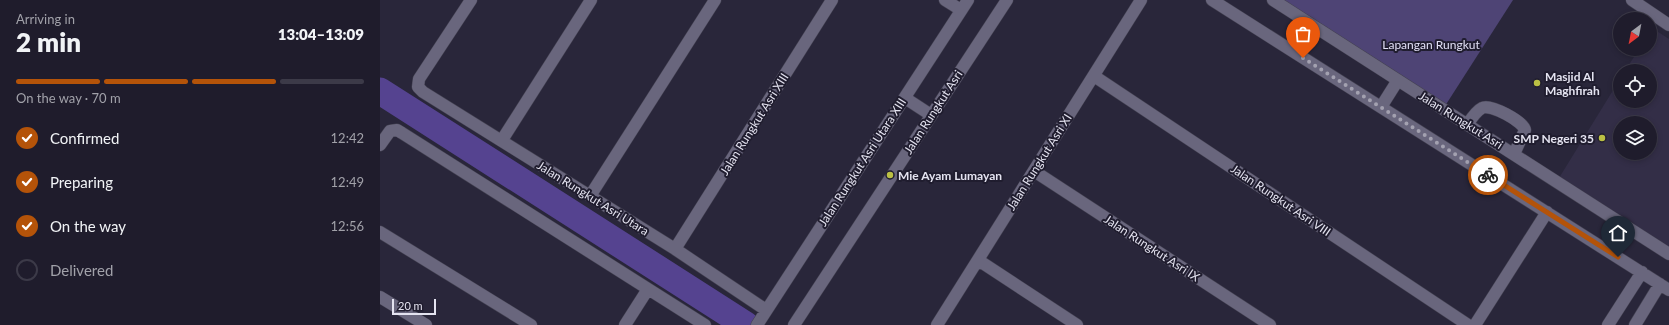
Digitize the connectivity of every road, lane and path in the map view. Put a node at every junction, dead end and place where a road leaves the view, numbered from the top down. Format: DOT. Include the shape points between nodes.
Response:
graph roads {
  1 [pos="470,0"];
  2 [pos="591,0"];
  3 [pos="715,0"];
  4 [pos="832,0"];
  5 [pos="945,0"];
  6 [pos="968,0"];
  7 [pos="1007,0"];
  8 [pos="1142,0"];
  9 [pos="1212,0"];
  10 [pos="1273,0"];
  11 [pos="1632,0"];
  12 [pos="961,10"];
  13 [pos="1669,25"];
  14 [pos="1094,76"];
  15 [pos="1398,80"];
  16 [pos="904,98"];
  17 [pos="1381,107"];
  18 [pos="932,115"];
  19 [pos="1467,125"];
  20 [pos="502,140"];
  21 [pos="380,145"];
  22 [pos="1514,154"];
  23 [pos="1034,171"];
  24 [pos="590,196"];
  25 [pos="1547,212"];
  26 [pos="380,232"];
  27 [pos="675,249"];
  28 [pos="1669,254"];
  29 [pos="978,260"];
  30 [pos="1642,272"];
  31 [pos="1665,287"];
  32 [pos="648,289"];
  33 [pos="380,297"];
  34 [pos="762,317"];
  35 [pos="796,324"];
  36 [pos="426,325"];
  37 [pos="531,325"];
  38 [pos="625,325"];
  39 [pos="705,325"];
  40 [pos="937,325"];
  41 [pos="1077,325"];
  42 [pos="1270,325"];
  43 [pos="1468,325"];
  44 [pos="1475,325"];
  45 [pos="1608,325"];
  46 [pos="1635,325"];
  1 -- 20 [label="street, Jalan Rungkut Asri Utara" via="420,79 418,87"];
  2 -- 20 [label="street"];
  3 -- 24 [label="street"];
  4 -- 27 [label="street, Jalan Rungkut Asri XIII"];
  5 -- 12 [label="street"];
  6 -- 12 [label="street, Jalan Rungkut Asri Utara XIII"];
  7 -- 18 [label="street, Jalan Rungkut Asri"];
  8 -- 14 [label="street, Jalan Rungkut Asri XI"];
  9 -- 17 [label="street"];
  10 -- 15 [label="street, Jalan Rungkut Asri"];
  11 -- 13 [label="street"];
  12 -- 16 [label="street, Jalan Rungkut Asri Utara XIII"];
  14 -- 23 [label="street, Jalan Rungkut Asri XI"];
  14 -- 43 [label="street, Jalan Rungkut Asri VIII"];
  15 -- 17 [label="street"];
  15 -- 19 [label="street, Jalan Rungkut Asri"];
  16 -- 18 [label="street"];
  16 -- 34 [label="street, Jalan Rungkut Asri Utara XIII"];
  17 -- 25 [label="street"];
  18 -- 35 [label="street, Jalan Rungkut Asri"];
  19 -- 22 [label="street, Jalan Rungkut Asri"];
  19 -- 22 [label="street" via="1482,107 1488,106 1522,124 1525,130"];
  20 -- 24 [label="street, Jalan Rungkut Asri Utara"];
  21 -- 32 [label="street" via="390,131 397,130"];
  22 -- 28 [label="street, Jalan Rungkut Asri"];
  23 -- 29 [label="street, Jalan Rungkut Asri XI"];
  23 -- 42 [label="street, Jalan Rungkut Asri IX"];
  24 -- 27 [label="street, Jalan Rungkut Asri Utara"];
  25 -- 30 [label="street"];
  25 -- 44 [label="street"];
  26 -- 37 [label="street"];
  27 -- 34 [label="street, Jalan Rungkut Asri Utara"];
  29 -- 40 [label="street, Jalan Rungkut Asri XI"];
  29 -- 41 [label="street"];
  30 -- 31 [label="street"];
  30 -- 45 [label="street"];
  31 -- 46 [label="street"];
  32 -- 38 [label="street"];
  32 -- 39 [label="street"];
  33 -- 36 [label="street"];
}
